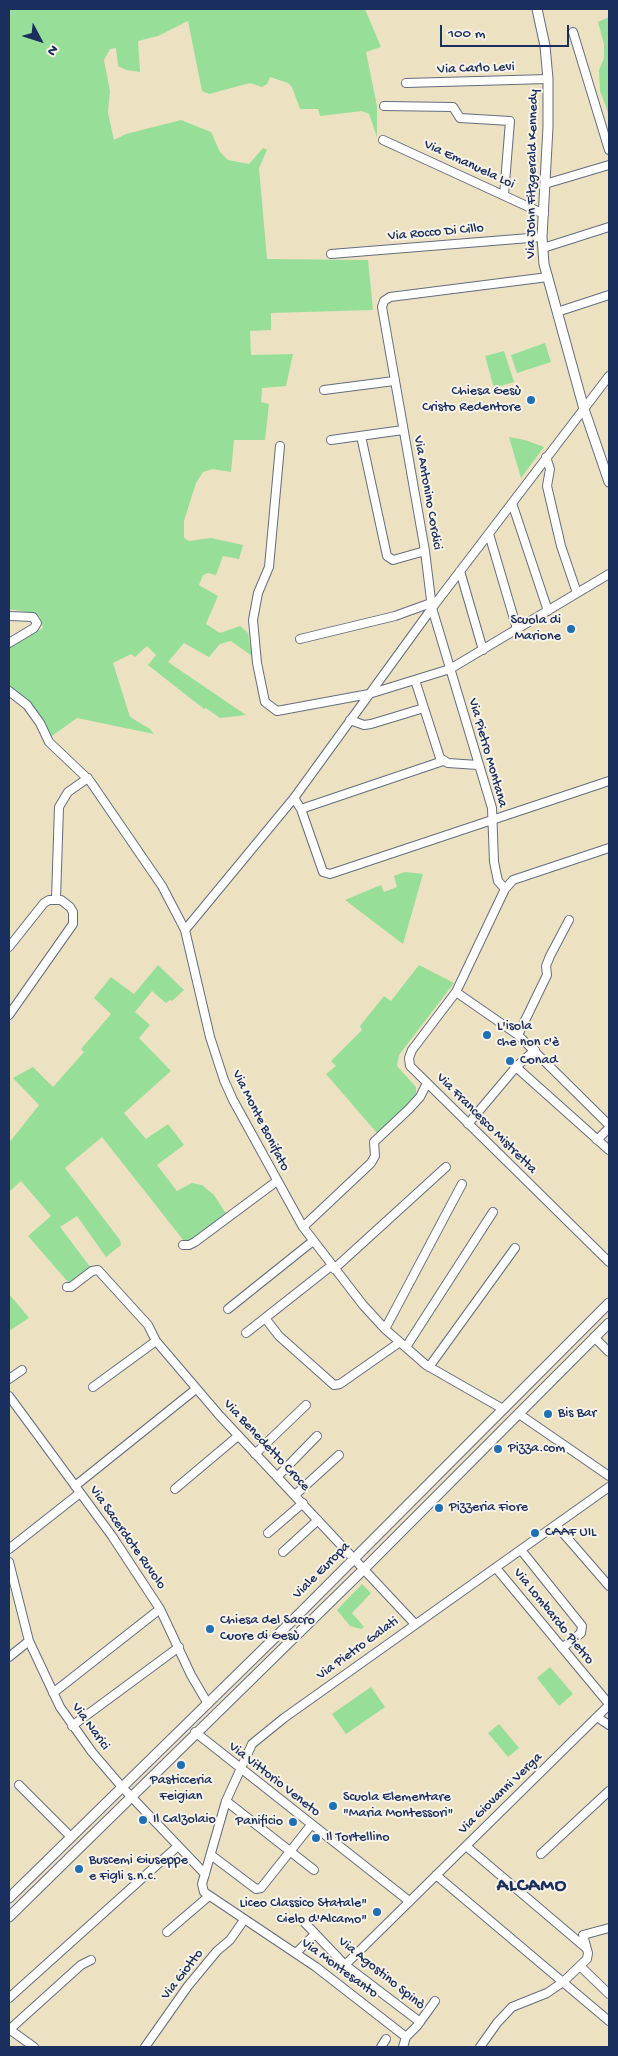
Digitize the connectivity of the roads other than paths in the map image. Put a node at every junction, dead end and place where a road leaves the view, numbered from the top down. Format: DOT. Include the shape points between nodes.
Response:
graph roads {
  1 [pos="537,9"];
  2 [pos="573,32"];
  3 [pos="548,79"];
  4 [pos="406,83"];
  5 [pos="384,106"];
  6 [pos="383,140"];
  7 [pos="609,150"];
  8 [pos="609,165"];
  9 [pos="545,184"];
  10 [pos="504,195"];
  11 [pos="544,214"];
  12 [pos="609,227"];
  13 [pos="542,236"];
  14 [pos="543,248"];
  15 [pos="331,254"];
  16 [pos="548,277"];
  17 [pos="609,295"];
  18 [pos="557,312"];
  19 [pos="609,376"];
  20 [pos="394,381"];
  21 [pos="324,390"];
  22 [pos="584,409"];
  23 [pos="403,430"];
  24 [pos="361,436"];
  25 [pos="331,440"];
  26 [pos="280,446"];
  27 [pos="546,457"];
  28 [pos="609,478"];
  29 [pos="512,503"];
  30 [pos="488,534"];
  31 [pos="425,551"];
  32 [pos="460,572"];
  33 [pos="609,574"];
  34 [pos="577,593"];
  35 [pos="432,606"];
  36 [pos="548,611"];
  37 [pos="9,616"];
  38 [pos="517,629"];
  39 [pos="300,639"];
  40 [pos="9,643"];
  41 [pos="483,650"];
  42 [pos="450,669"];
  43 [pos="415,680"];
  44 [pos="9,692"];
  45 [pos="369,694"];
  46 [pos="424,708"];
  47 [pos="350,720"];
  48 [pos="443,761"];
  49 [pos="478,765"];
  50 [pos="88,778"];
  51 [pos="609,780"];
  52 [pos="294,798"];
  53 [pos="301,809"];
  54 [pos="492,820"];
  55 [pos="609,848"];
  56 [pos="504,889"];
  57 [pos="56,899"];
  58 [pos="569,920"];
  59 [pos="185,930"];
  60 [pos="9,947"];
  61 [pos="456,992"];
  62 [pos="9,1015"];
  63 [pos="518,1035"];
  64 [pos="535,1050"];
  65 [pos="516,1067"];
  66 [pos="427,1083"];
  67 [pos="468,1124"];
  68 [pos="609,1126"];
  69 [pos="597,1140"];
  70 [pos="609,1150"];
  71 [pos="446,1167"];
  72 [pos="277,1181"];
  73 [pos="462,1184"];
  74 [pos="494,1212"];
  75 [pos="304,1227"];
  76 [pos="314,1241"];
  77 [pos="183,1245"];
  78 [pos="515,1248"];
  79 [pos="609,1262"];
  80 [pos="333,1268"];
  81 [pos="67,1287"];
  82 [pos="609,1303"];
  83 [pos="228,1309"];
  84 [pos="265,1318"];
  85 [pos="609,1323"];
  86 [pos="386,1329"];
  87 [pos="246,1332"];
  88 [pos="594,1337"];
  89 [pos="156,1341"];
  90 [pos="403,1345"];
  91 [pos="609,1352"];
  92 [pos="429,1367"];
  93 [pos="22,1370"];
  94 [pos="9,1379"];
  95 [pos="93,1387"];
  96 [pos="196,1388"];
  97 [pos="9,1396"];
  98 [pos="306,1405"];
  99 [pos="503,1409"];
  100 [pos="519,1414"];
  101 [pos="238,1436"];
  102 [pos="318,1436"];
  103 [pos="255,1454"];
  104 [pos="339,1455"];
  105 [pos="277,1476"];
  106 [pos="609,1476"];
  107 [pos="609,1487"];
  108 [pos="78,1489"];
  109 [pos="176,1489"];
  110 [pos="295,1495"];
  111 [pos="303,1504"];
  112 [pos="318,1520"];
  113 [pos="556,1526"];
  114 [pos="268,1533"];
  115 [pos="9,1549"];
  116 [pos="521,1550"];
  117 [pos="283,1552"];
  118 [pos="354,1559"];
  119 [pos="9,1562"];
  120 [pos="496,1568"];
  121 [pos="364,1569"];
  122 [pos="609,1586"];
  123 [pos="160,1609"];
  124 [pos="415,1624"];
  125 [pos="29,1641"];
  126 [pos="179,1647"];
  127 [pos="562,1648"];
  128 [pos="9,1657"];
  129 [pos="52,1693"];
  130 [pos="208,1704"];
  131 [pos="609,1705"];
  132 [pos="597,1717"];
  133 [pos="609,1725"];
  134 [pos="72,1726"];
  135 [pos="195,1732"];
  136 [pos="240,1769"];
  137 [pos="19,1785"];
  138 [pos="122,1787"];
  139 [pos="609,1791"];
  140 [pos="132,1797"];
  141 [pos="226,1801"];
  142 [pos="311,1825"];
  143 [pos="71,1836"];
  144 [pos="178,1846"];
  145 [pos="466,1846"];
  146 [pos="290,1851"];
  147 [pos="541,1854"];
  148 [pos="211,1855"];
  149 [pos="314,1870"];
  150 [pos="205,1874"];
  151 [pos="436,1875"];
  152 [pos="207,1894"];
  153 [pos="9,1898"];
  154 [pos="409,1901"];
  155 [pos="9,1917"];
  156 [pos="244,1920"];
  157 [pos="305,1923"];
  158 [pos="605,1929"];
  159 [pos="167,1932"];
  160 [pos="315,1934"];
  161 [pos="587,1949"];
  162 [pos="296,1953"];
  163 [pos="91,1960"];
  164 [pos="345,1965"];
  165 [pos="580,1966"];
  166 [pos="563,1982"];
  167 [pos="609,1994"];
  168 [pos="9,1998"];
  169 [pos="435,2002"];
  170 [pos="609,2020"];
  171 [pos="420,2022"];
  172 [pos="9,2030"];
  173 [pos="406,2036"];
  174 [pos="386,2039"];
  175 [pos="34,2047"];
  176 [pos="145,2047"];
  177 [pos="381,2047"];
  178 [pos="403,2047"];
  179 [pos="480,2047"];
  1 -- 3 [label="street, Via John Fitzgerald Kennedy"];
  2 -- 7 [label="street"];
  3 -- 4 [label="street, Via Carlo Levi"];
  3 -- 9 [label="street, Via John Fitzgerald Kennedy"];
  5 -- 10 [label="street" via="453,107 460,118 510,121"];
  6 -- 10 [label="street, Via Emanuela Loi"];
  8 -- 9 [label="street"];
  9 -- 11 [label="street, Via John Fitzgerald Kennedy"];
  10 -- 11 [label="street, Via Emanuela Loi"];
  11 -- 13 [label="street, Via John Fitzgerald Kennedy"];
  12 -- 14 [label="street"];
  13 -- 14 [label="street, Via John Fitzgerald Kennedy"];
  13 -- 15 [label="street, Via Rocco Di Cillo"];
  14 -- 16 [label="street, Via John Fitzgerald Kennedy"];
  16 -- 18 [label="street, Via John Fitzgerald Kennedy"];
  16 -- 20 [label="street, Via Antonino Cordici" via="390,297 384,301 382,307"];
  17 -- 18 [label="street"];
  18 -- 22 [label="street, Via John Fitzgerald Kennedy"];
  19 -- 22 [label="street"];
  20 -- 21 [label="street"];
  20 -- 23 [label="street, Via Antonino Cordici"];
  22 -- 27 [label="street"];
  22 -- 28 [label="street, Via John Fitzgerald Kennedy"];
  23 -- 24 [label="street"];
  23 -- 31 [label="street, Via Antonino Cordici"];
  24 -- 25 [label="street"];
  24 -- 31 [label="street" via="387,556 393,560"];
  26 -- 45 [label="street" via="269,567 258,593 253,620 265,702 277,711"];
  27 -- 29 [label="street"];
  27 -- 34 [label="street" via="550,469 547,486"];
  29 -- 30 [label="street"];
  29 -- 36 [label="street"];
  30 -- 32 [label="street"];
  30 -- 38 [label="street"];
  31 -- 35 [label="street, Via Antonino Cordici"];
  32 -- 35 [label="street"];
  32 -- 41 [label="street"];
  33 -- 34 [label="street"];
  34 -- 36 [label="street"];
  35 -- 39 [label="street"];
  35 -- 42 [label="street, Via Pietro Montana"];
  35 -- 45 [label="street"];
  36 -- 38 [label="street"];
  37 -- 40 [label="street" via="33,617 37,623"];
  38 -- 41 [label="street"];
  41 -- 42 [label="street"];
  42 -- 43 [label="street"];
  42 -- 49 [label="street, Via Pietro Montana"];
  43 -- 45 [label="street"];
  43 -- 46 [label="street"];
  44 -- 50 [label="street, Via Monte Bonifato" via="27,705 49,742"];
  45 -- 47 [label="street"];
  46 -- 47 [label="street" via="371,724"];
  46 -- 48 [label="street"];
  47 -- 52 [label="street"];
  48 -- 49 [label="street"];
  48 -- 53 [label="street"];
  49 -- 54 [label="street, Via Pietro Montana" via="492,808"];
  50 -- 57 [label="street" via="68,792 59,807"];
  50 -- 59 [label="street, Via Monte Bonifato" via="151,868"];
  51 -- 54 [label="street"];
  52 -- 53 [label="street"];
  52 -- 59 [label="street"];
  53 -- 54 [label="street" via="326,874"];
  54 -- 56 [label="street, Via Pietro Montana" via="494,862 498,881"];
  55 -- 56 [label="street" via="513,880"];
  56 -- 61 [label="street"];
  57 -- 60 [label="street" via="44,903"];
  57 -- 62 [label="street" via="70,907 73,924"];
  58 -- 63 [label="street" via="550,956 547,976"];
  59 -- 72 [label="street, Via Monte Bonifato" via="210,1037 224,1080"];
  61 -- 63 [label="street"];
  61 -- 66 [label="street, Via Francesco Mistretta" via="408,1058 410,1066"];
  63 -- 64 [label="street"];
  64 -- 65 [label="street"];
  64 -- 68 [label="street"];
  65 -- 67 [label="street"];
  65 -- 69 [label="street"];
  66 -- 67 [label="street, Via Francesco Mistretta"];
  66 -- 75 [label="street" via="420,1097 374,1142 375,1156 371,1163"];
  67 -- 79 [label="street, Via Francesco Mistretta"];
  68 -- 69 [label="street"];
  69 -- 70 [label="street"];
  71 -- 80 [label="street"];
  72 -- 75 [label="street, Via Monte Bonifato"];
  72 -- 77 [label="street" via="195,1242"];
  73 -- 86 [label="street"];
  74 -- 90 [label="street"];
  75 -- 76 [label="street, Via Monte Bonifato"];
  76 -- 80 [label="street, Via Monte Bonifato"];
  76 -- 83 [label="street"];
  78 -- 92 [label="street"];
  80 -- 84 [label="street"];
  80 -- 86 [label="street, Via Monte Bonifato"];
  81 -- 89 [label="street, Via Benedetto Croce" via="98,1270 148,1325"];
  82 -- 99 [label="street, Viale Europa"];
  84 -- 87 [label="street"];
  84 -- 90 [label="street" via="334,1385"];
  85 -- 88 [label="street, Viale Europa"];
  86 -- 90 [label="street, Via Monte Bonifato"];
  88 -- 91 [label="street"];
  88 -- 100 [label="street, Viale Europa"];
  89 -- 95 [label="street"];
  89 -- 96 [label="street, Via Benedetto Croce"];
  90 -- 92 [label="street, Via Monte Bonifato"];
  92 -- 99 [label="street, Via Monte Bonifato"];
  93 -- 94 [label="street"];
  96 -- 101 [label="street, Via Benedetto Croce"];
  96 -- 108 [label="street"];
  97 -- 108 [label="street, Via Sacerdote Ruvolo"];
  98 -- 103 [label="street"];
  99 -- 118 [label="street, Viale Europa"];
  100 -- 106 [label="street"];
  100 -- 121 [label="street, Viale Europa"];
  101 -- 103 [label="street, Via Benedetto Croce"];
  101 -- 109 [label="street"];
  102 -- 105 [label="street"];
  103 -- 105 [label="street, Via Benedetto Croce"];
  104 -- 110 [label="street"];
  105 -- 110 [label="street, Via Benedetto Croce"];
  107 -- 113 [label="street, Via Pietro Galati"];
  108 -- 115 [label="street"];
  108 -- 123 [label="street, Via Sacerdote Ruvolo"];
  110 -- 111 [label="street, Via Benedetto Croce"];
  111 -- 112 [label="street, Via Benedetto Croce"];
  111 -- 114 [label="street"];
  112 -- 117 [label="street"];
  112 -- 118 [label="street, Via Benedetto Croce"];
  113 -- 116 [label="street, Via Pietro Galati"];
  113 -- 122 [label="street"];
  116 -- 120 [label="street, Via Pietro Galati"];
  116 -- 127 [label="street" via="582,1626 581,1633"];
  118 -- 121 [label="street, Via Benedetto Croce"];
  118 -- 130 [label="street, Viale Europa"];
  119 -- 125 [label="street, Via Narici"];
  120 -- 124 [label="street, Via Pietro Galati"];
  120 -- 127 [label="street, Via Lombardo Pietro"];
  121 -- 124 [label="street, Via Benedetto Croce"];
  121 -- 135 [label="street, Viale Europa"];
  123 -- 126 [label="street, Via Sacerdote Ruvolo"];
  123 -- 129 [label="street"];
  124 -- 136 [label="street, Via Pietro Galati" via="252,1744"];
  125 -- 128 [label="street"];
  125 -- 129 [label="street, Via Narici"];
  126 -- 130 [label="street, Via Sacerdote Ruvolo"];
  126 -- 134 [label="street"];
  127 -- 131 [label="street, Via Lombardo Pietro"];
  129 -- 134 [label="street, Via Narici"];
  130 -- 138 [label="street, Viale Europa"];
  131 -- 132 [label="street, Via Giovanni Verga"];
  132 -- 133 [label="street"];
  132 -- 145 [label="street, Via Giovanni Verga"];
  134 -- 138 [label="street, Via Narici"];
  135 -- 136 [label="street, Via Vittorio Veneto"];
  135 -- 140 [label="street, Viale Europa"];
  136 -- 141 [label="street, Via Pietro Galati"];
  136 -- 142 [label="street, Via Vittorio Veneto"];
  137 -- 143 [label="street"];
  138 -- 140 [label="street, Via Narici"];
  138 -- 143 [label="street, Viale Europa"];
  139 -- 147 [label="street"];
  140 -- 144 [label="street, Via Narici"];
  140 -- 155 [label="street, Viale Europa"];
  141 -- 146 [label="street"];
  141 -- 148 [label="street, Via Pietro Galati"];
  142 -- 146 [label="street"];
  142 -- 154 [label="street, Via Vittorio Veneto"];
  143 -- 153 [label="street, Viale Europa"];
  144 -- 150 [label="street, Via Narici"];
  144 -- 168 [label="street"];
  145 -- 151 [label="street, Via Giovanni Verga"];
  145 -- 161 [label="street"];
  146 -- 148 [label="street" via="261,1888 256,1889"];
  146 -- 149 [label="street"];
  148 -- 150 [label="street, Via Pietro Galati"];
  150 -- 152 [label="street, Via Pietro Galati" via="202,1884"];
  151 -- 154 [label="street, Via Giovanni Verga"];
  151 -- 166 [label="street"];
  152 -- 156 [label="street, Via Montesanto"];
  152 -- 159 [label="street"];
  154 -- 164 [label="street, Via Giovanni Verga"];
  156 -- 162 [label="street, Via Montesanto"];
  156 -- 176 [label="street, Via Giotto" via="188,1986"];
  157 -- 160 [label="street, Via Agostino Spinò"];
  158 -- 161 [label="street" via="583,1935"];
  160 -- 162 [label="street"];
  160 -- 164 [label="street, Via Agostino Spinò"];
  161 -- 165 [label="street" via="587,1960"];
  162 -- 173 [label="street, Via Montesanto"];
  163 -- 172 [label="street"];
  164 -- 171 [label="street, Via Agostino Spinò"];
  165 -- 166 [label="street"];
  165 -- 167 [label="street"];
  166 -- 170 [label="street"];
  166 -- 179 [label="street" via="547,1993 512,2007"];
  169 -- 171 [label="street"];
  171 -- 173 [label="street"];
  172 -- 175 [label="street"];
  173 -- 178 [label="street"];
  174 -- 177 [label="street"];
}
